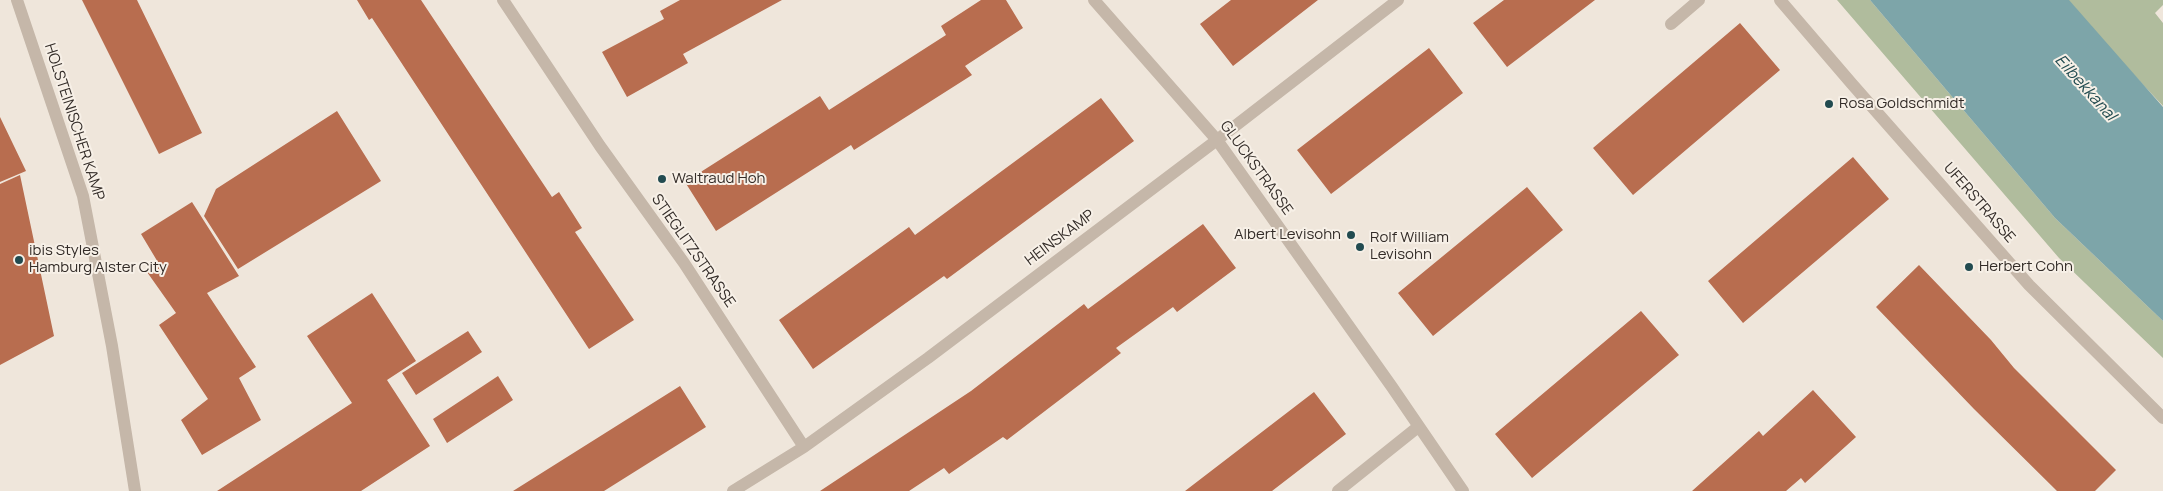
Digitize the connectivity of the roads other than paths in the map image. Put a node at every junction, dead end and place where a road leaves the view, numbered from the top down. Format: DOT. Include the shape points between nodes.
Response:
graph roads {
  1 [pos="17,0"];
  2 [pos="503,0"];
  3 [pos="1094,0"];
  4 [pos="1398,0"];
  5 [pos="1699,0"];
  6 [pos="1780,0"];
  7 [pos="1671,24"];
  8 [pos="1217,140"];
  9 [pos="2163,418"];
  10 [pos="1418,427"];
  11 [pos="804,447"];
  12 [pos="136,491"];
  13 [pos="733,491"];
  14 [pos="1338,491"];
  15 [pos="1463,491"];
  1 -- 12 [label="street, HOLSTEINISCHER KAMP" via="83,196"];
  2 -- 11 [label="street, STIEGLITZSTRASSE" via="600,146 684,263"];
  3 -- 8 [label="street, GLUCKSTRASSE"];
  4 -- 8 [label="street, HEINSKAMP"];
  5 -- 7 [label="street"];
  6 -- 9 [label="street, UFERSTRASSE" via="2029,285"];
  8 -- 10 [label="street, GLUCKSTRASSE"];
  8 -- 11 [label="street, HEINSKAMP" via="928,358"];
  10 -- 14 [label="street"];
  10 -- 15 [label="street, GLUCKSTRASSE"];
  11 -- 13 [label="street, HEINSKAMP"];
}
